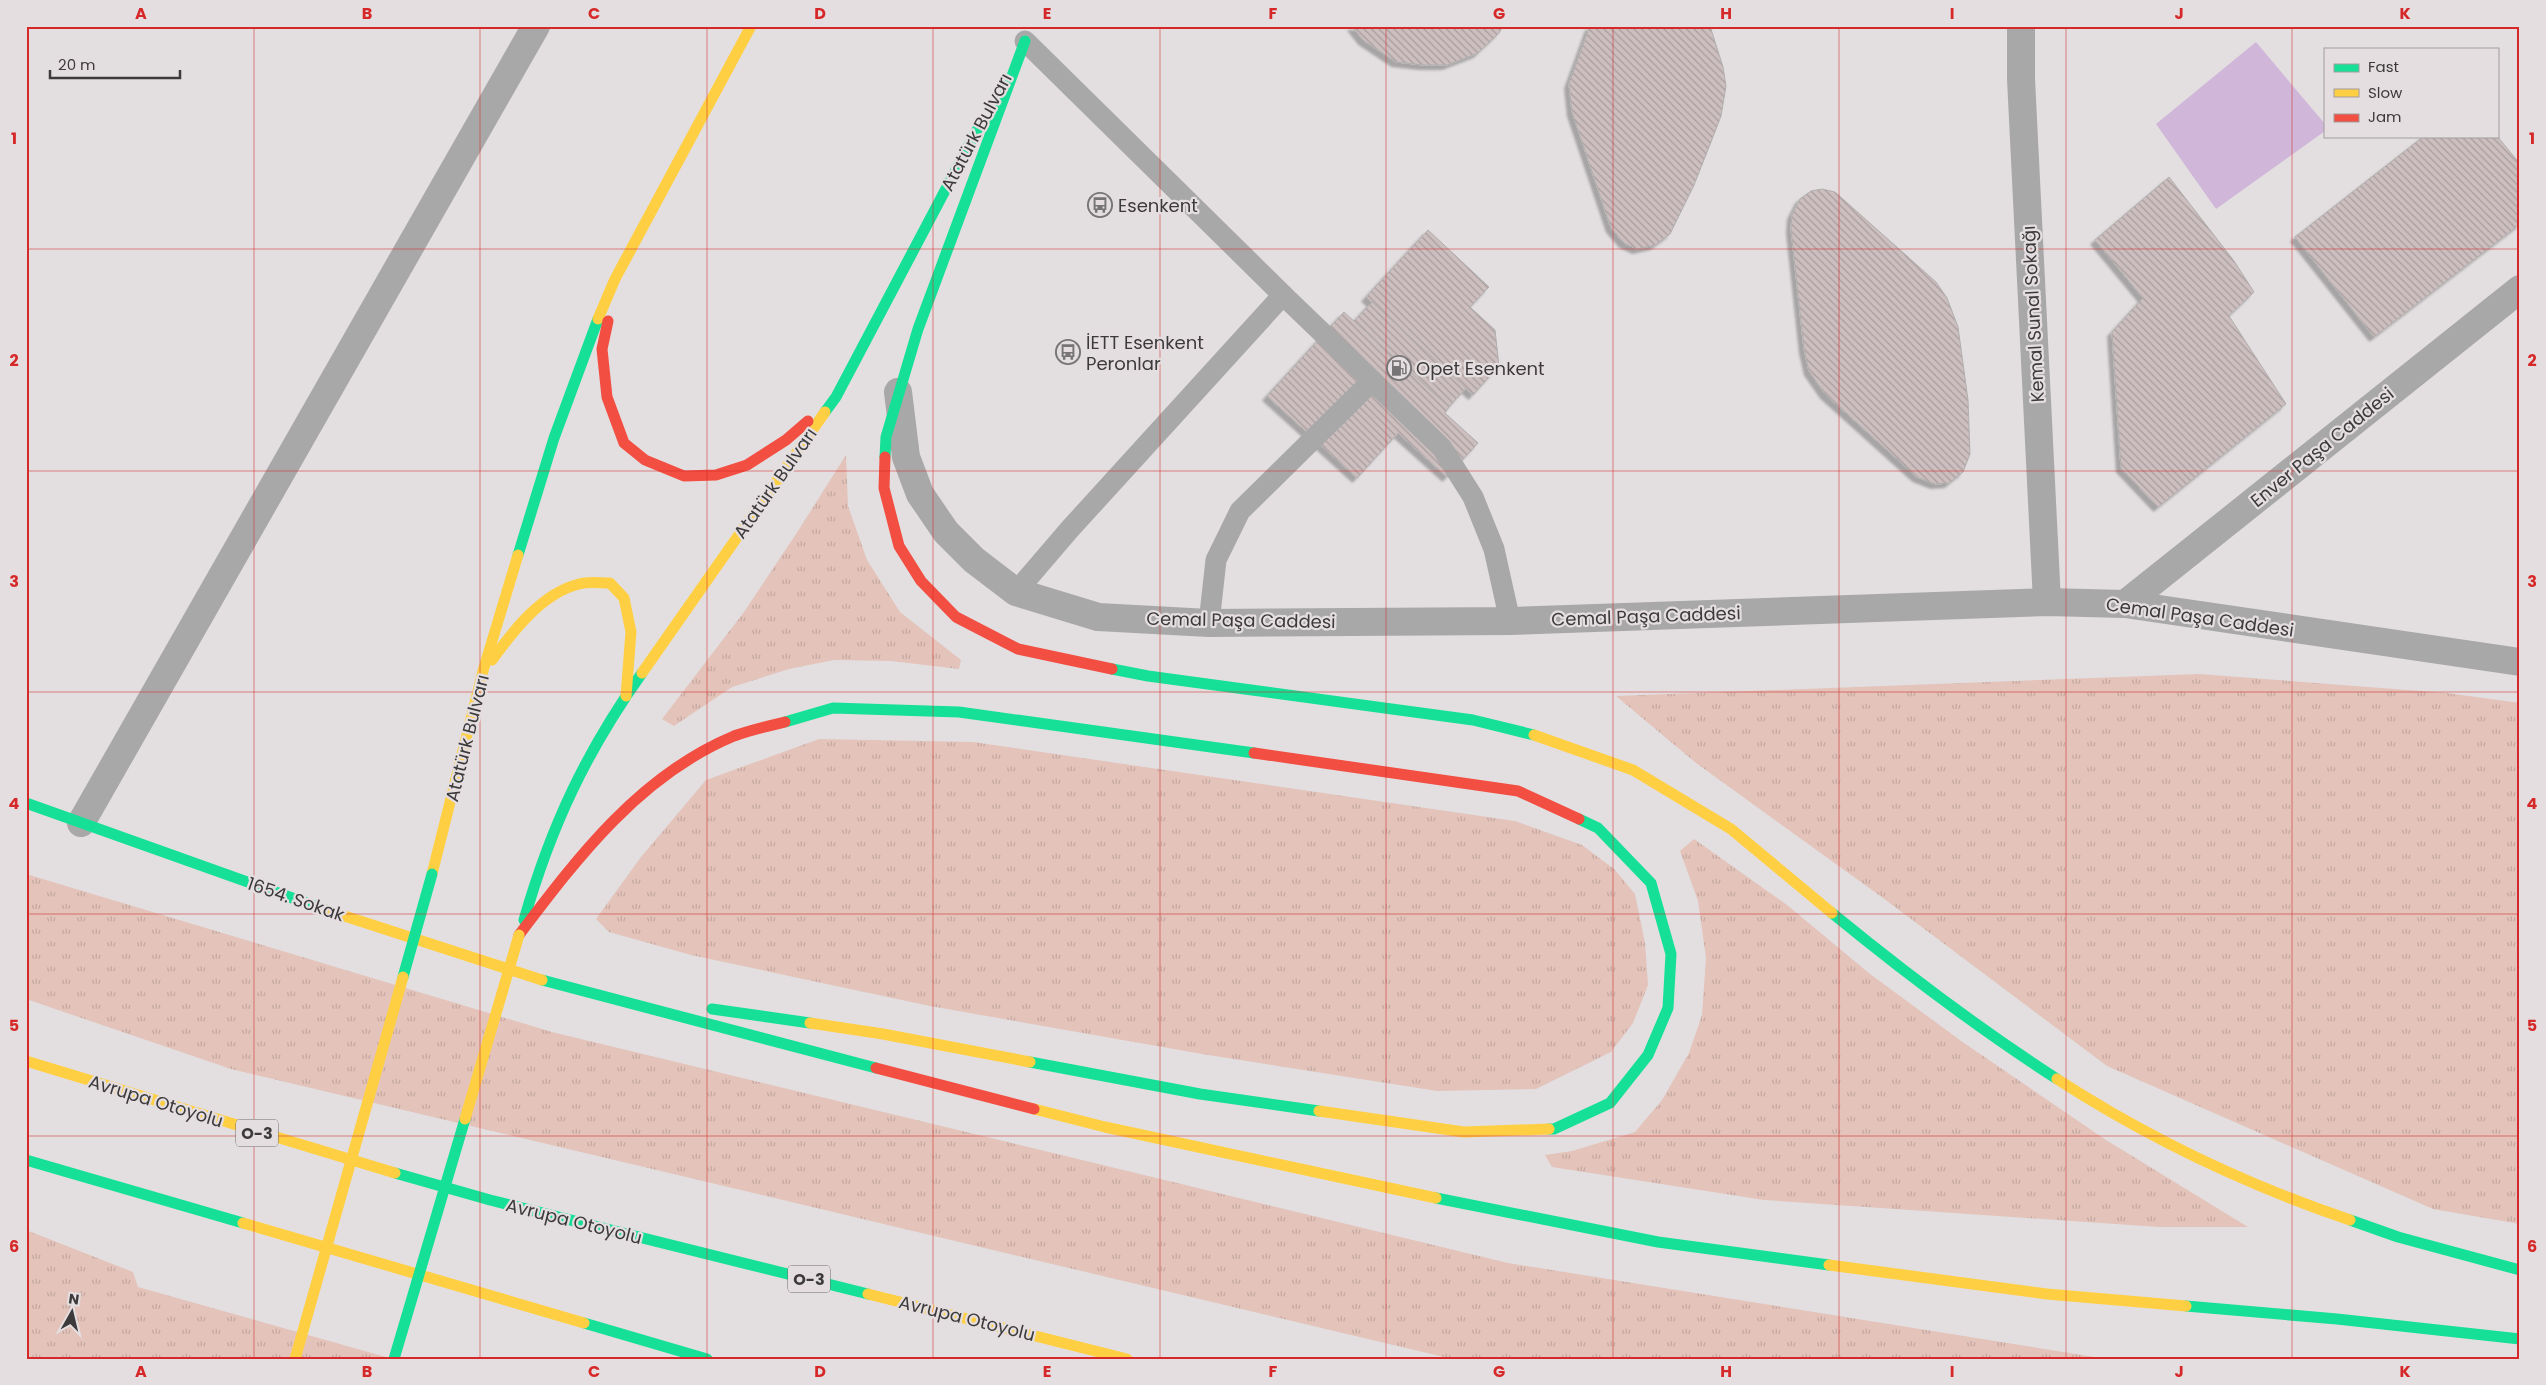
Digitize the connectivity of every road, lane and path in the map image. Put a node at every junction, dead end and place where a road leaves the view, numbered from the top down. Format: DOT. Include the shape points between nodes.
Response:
graph roads {
  1 [pos="536,26"];
  2 [pos="751,26"];
  3 [pos="2021,26"];
  4 [pos="1027,34"];
  5 [pos="615,279"];
  6 [pos="2520,289"];
  7 [pos="1283,295"];
  8 [pos="1372,381"];
  9 [pos="898,392"];
  10 [pos="836,397"];
  11 [pos="1016,592"];
  12 [pos="2047,602"];
  13 [pos="2125,604"];
  14 [pos="1510,621"];
  15 [pos="1209,623"];
  16 [pos="2520,662"];
  17 [pos="483,671"];
  18 [pos="626,696"];
  19 [pos="26,803"];
  20 [pos="81,823"];
  21 [pos="519,936"];
  22 [pos="567,988"];
  23 [pos="26,1061"];
  24 [pos="26,1160"];
  25 [pos="2520,1270"];
  26 [pos="2520,1339"];
  27 [pos="295,1359"];
  28 [pos="394,1359"];
  29 [pos="707,1359"];
  30 [pos="1127,1359"];
  1 -- 20 [label="street"];
  2 -- 5 [label="main road, Atatürk Bulvarı"];
  3 -- 12 [label="street, Kemal Sunal Sokağı"];
  4 -- 7 [label="lane"];
  4 -- 9 [label="main road" via="918,329"];
  4 -- 10 [label="main road, Atatürk Bulvarı"];
  5 -- 10 [label="main road" via="602,349 607,397 624,443 645,460 684,476 716,475 747,465 786,440"];
  5 -- 17 [label="main road, Atatürk Bulvarı" via="554,438"];
  6 -- 13 [label="street, Enver Paşa Caddesi"];
  7 -- 8 [label="lane"];
  7 -- 11 [label="lane"];
  8 -- 14 [label="lane" via="1442,448 1474,497 1494,549"];
  8 -- 15 [label="lane" via="1240,511 1216,560"];
  9 -- 11 [label="street, Cemal Paşa Caddesi" via="906,457 920,494 946,532 974,560"];
  9 -- 25 [label="main road" via="886,437 884,488 899,546 921,581 956,617 1018,648 1148,676 1473,720 1542,737 1633,770 1731,828 1905,973 2102,1109 2200,1160 2288,1199 2398,1237"];
  10 -- 18 [label="main road, Atatürk Bulvarı"];
  11 -- 15 [label="street, Cemal Paşa Caddesi" via="1098,617"];
  12 -- 13 [label="street, Cemal Paşa Caddesi"];
  12 -- 14 [label="street, Cemal Paşa Caddesi"];
  13 -- 16 [label="street, Cemal Paşa Caddesi"];
  14 -- 15 [label="street, Cemal Paşa Caddesi"];
  17 -- 18 [label="main road" via="508,638 547,600 576,584 610,583 624,598 631,632"];
  17 -- 27 [label="main road, Atatürk Bulvarı, bridge" via="432,874"];
  18 -- 21 [label="main road, Atatürk Bulvarı" via="563,805 541,862"];
  19 -- 20 [label="main road, 1654. Sokak"];
  20 -- 22 [label="main road, 1654. Sokak" via="315,906"];
  21 -- 22 [label="main road" via="574,863 637,797 682,763 734,736 833,708 959,712 1518,792 1598,828 1651,883 1671,954 1668,1008 1648,1055 1610,1103 1554,1129 1455,1131 1200,1094 883,1034"];
  21 -- 28 [label="main road, Atatürk Bulvarı, bridge"];
  22 -- 26 [label="main road" via="1105,1127 1389,1189 1658,1242 2048,1294 2337,1319"];
  23 -- 30 [label="main road, Avrupa Otoyolu / O-3" via="317,1151 490,1200"];
  24 -- 29 [label="main road"];
}
